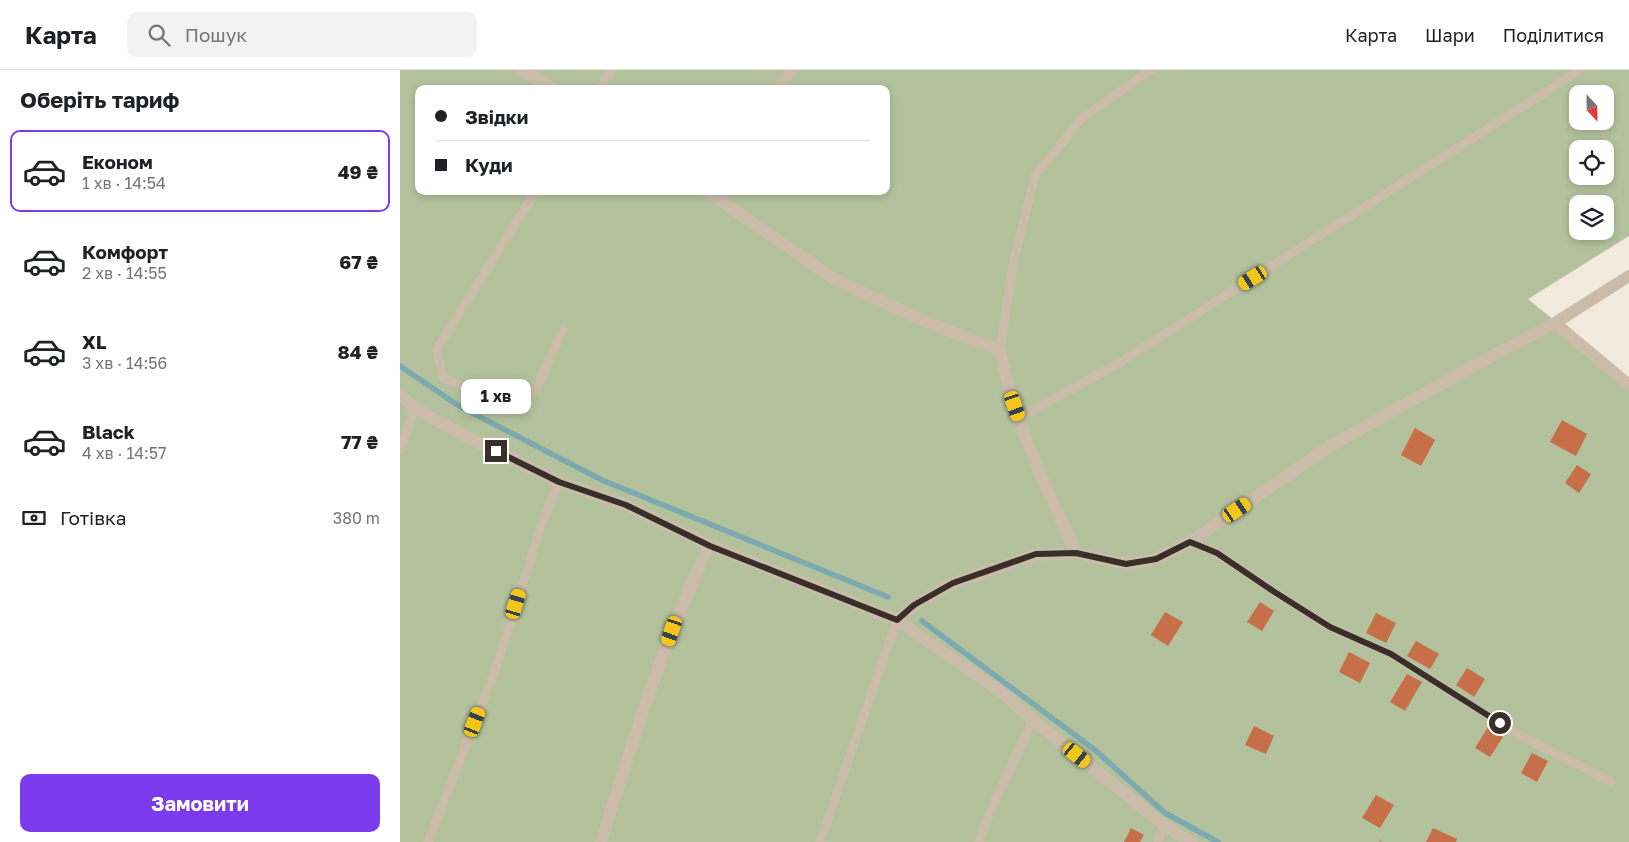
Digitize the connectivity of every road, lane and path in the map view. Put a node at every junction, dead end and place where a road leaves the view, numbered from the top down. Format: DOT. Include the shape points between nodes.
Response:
graph roads {
  1 [pos="521,70"];
  2 [pos="611,70"];
  3 [pos="791,70"];
  4 [pos="1151,70"];
  5 [pos="1580,70"];
  6 [pos="548,85"];
  7 [pos="602,85"];
  8 [pos="782,85"];
  9 [pos="533,195"];
  10 [pos="715,195"];
  11 [pos="1629,276"];
  12 [pos="1555,324"];
  13 [pos="563,330"];
  14 [pos="1000,350"];
  15 [pos="1629,385"];
  16 [pos="400,395"];
  17 [pos="415,408"];
  18 [pos="1019,418"];
  19 [pos="400,450"];
  20 [pos="559,482"];
  21 [pos="1190,542"];
  22 [pos="710,546"];
  23 [pos="1076,553"];
  24 [pos="897,620"];
  25 [pos="1033,720"];
  26 [pos="1611,782"];
  27 [pos="1164,824"];
  28 [pos="428,842"];
  29 [pos="601,842"];
  30 [pos="820,842"];
  31 [pos="978,842"];
  32 [pos="1158,842"];
  33 [pos="1191,842"];
  1 -- 6 [label="street"];
  2 -- 7 [label="lane"];
  3 -- 8 [label="street"];
  4 -- 14 [label="lane" via="1082,118 1036,176 1014,260"];
  5 -- 18 [label="lane" via="1119,363"];
  9 -- 13 [label="lane" via="437,349 443,378 520,408 537,386"];
  10 -- 14 [label="street" via="834,278 926,322"];
  11 -- 12 [label="street"];
  12 -- 15 [label="street"];
  12 -- 21 [label="street" via="1332,445"];
  14 -- 18 [label="street"];
  16 -- 17 [label="street"];
  17 -- 19 [label="lane"];
  17 -- 20 [label="street"];
  18 -- 23 [label="street" via="1042,479"];
  20 -- 22 [label="street" via="626,505"];
  20 -- 28 [label="lane" via="542,523 495,671"];
  21 -- 23 [label="street" via="1156,559 1126,564"];
  21 -- 26 [label="lane" via="1217,553 1330,627 1391,654 1517,734"];
  22 -- 24 [label="street"];
  22 -- 29 [label="street" via="678,613"];
  23 -- 24 [label="street" via="1036,554 953,583 914,605"];
  24 -- 25 [label="street" via="1000,691"];
  24 -- 30 [label="lane"];
  25 -- 27 [label="street"];
  25 -- 31 [label="lane"];
  27 -- 32 [label="lane"];
  27 -- 33 [label="street"];
}
